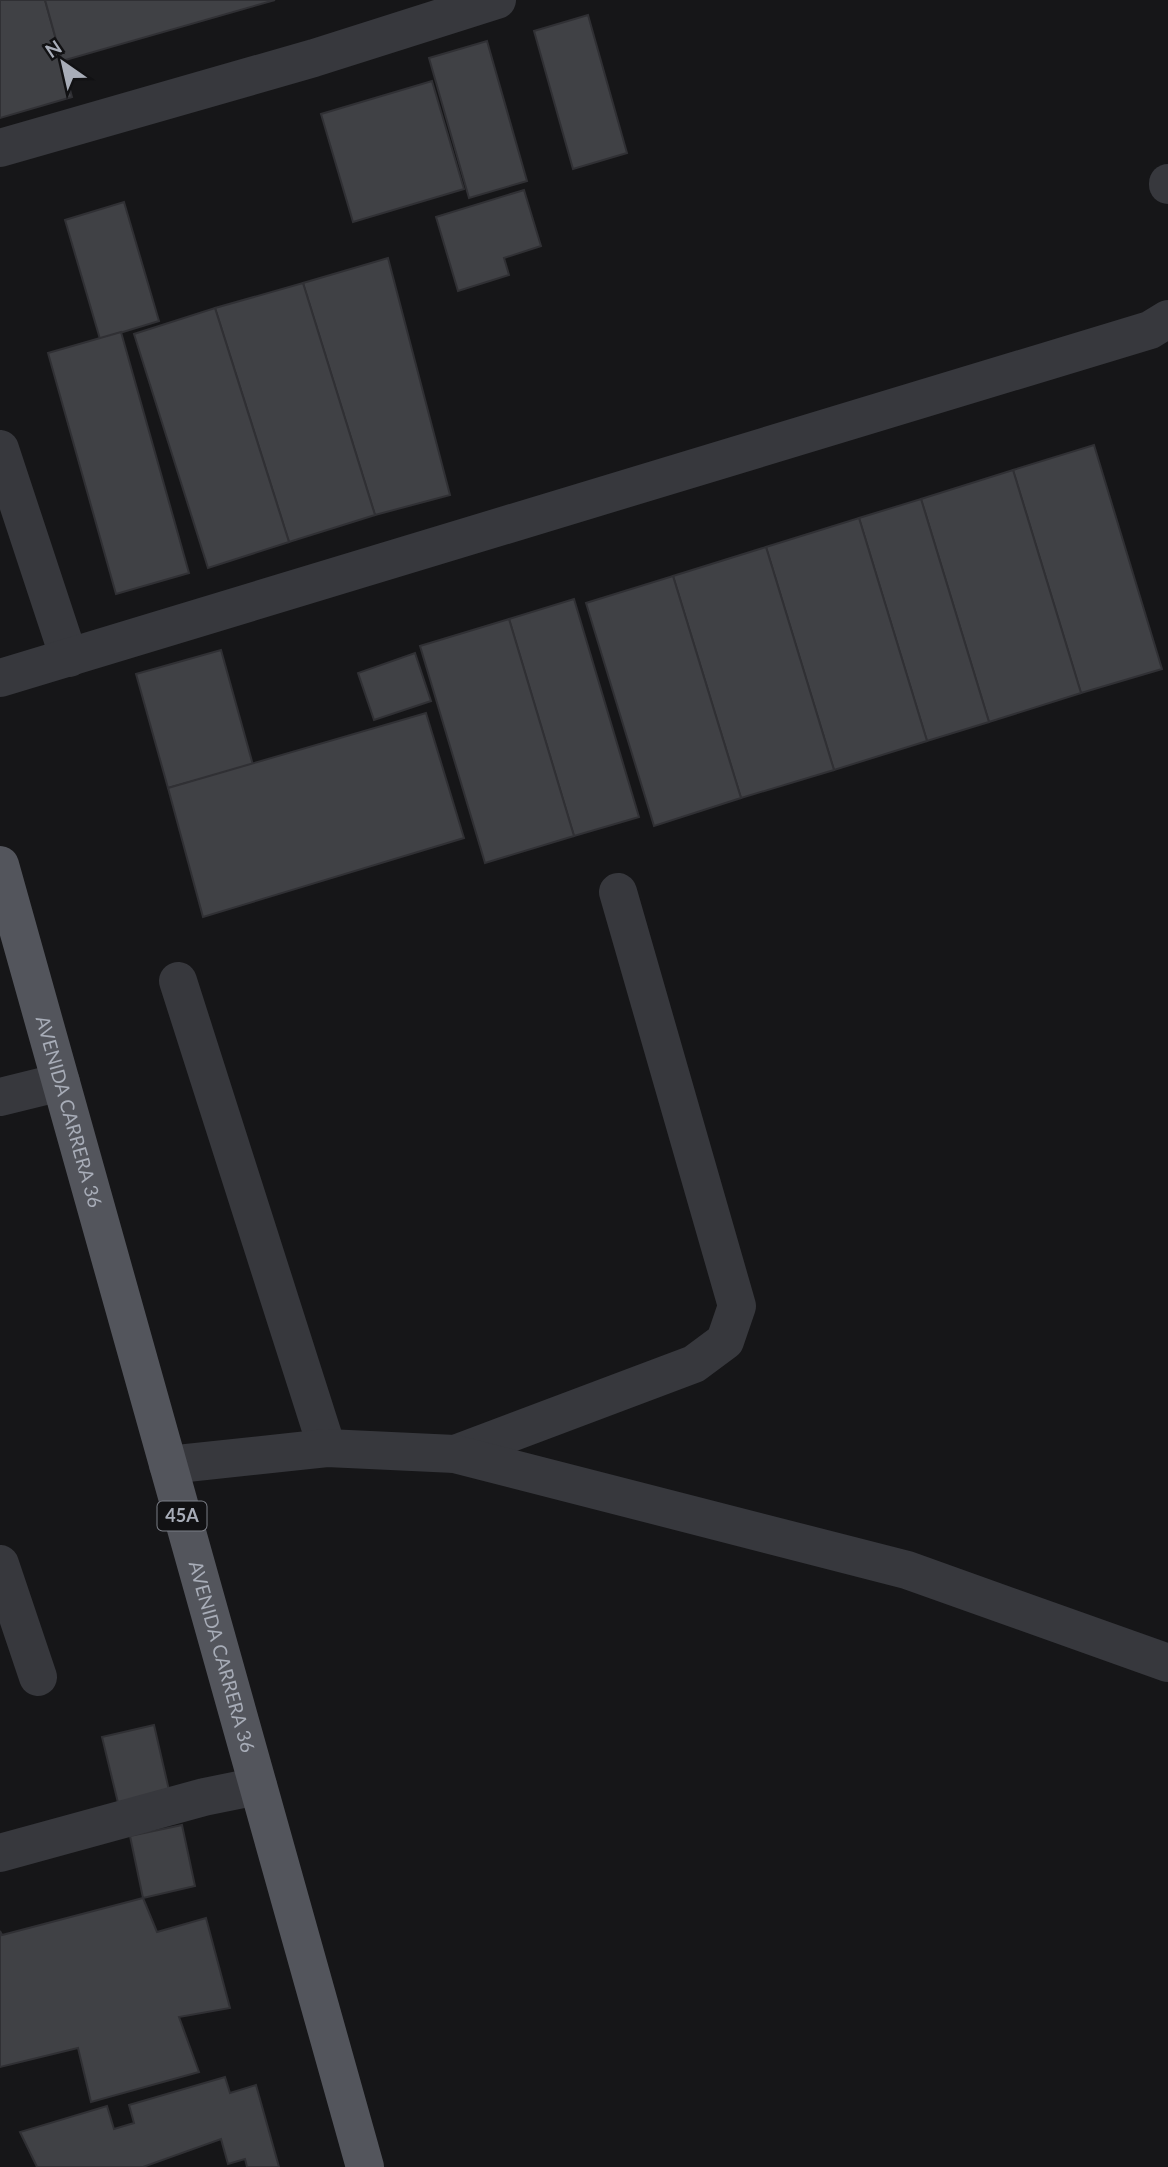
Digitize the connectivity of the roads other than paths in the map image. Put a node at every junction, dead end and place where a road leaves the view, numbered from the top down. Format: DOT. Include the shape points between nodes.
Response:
graph roads {
  1 [pos="476,3"];
  2 [pos="0,148"];
  3 [pos="1168,319"];
  4 [pos="0,449"];
  5 [pos="69,658"];
  6 [pos="0,678"];
  7 [pos="0,865"];
  8 [pos="618,892"];
  9 [pos="178,981"];
  10 [pos="61,1082"];
  11 [pos="0,1097"];
  12 [pos="327,1448"];
  13 [pos="455,1454"];
  14 [pos="168,1465"];
  15 [pos="0,1564"];
  16 [pos="1168,1663"];
  17 [pos="38,1678"];
  18 [pos="258,1786"];
  19 [pos="0,1853"];
  20 [pos="365,2167"];
  1 -- 2 [label="lane"];
  3 -- 5 [label="lane" via="1150,330"];
  4 -- 5 [label="lane"];
  5 -- 6 [label="lane"];
  7 -- 10 [label="main road, AVENIDA CARRERA 36 / 45A"];
  8 -- 13 [label="lane" via="737,1306 725,1341 694,1364"];
  9 -- 12 [label="lane"];
  10 -- 11 [label="lane"];
  10 -- 14 [label="main road, AVENIDA CARRERA 36 / 45A"];
  12 -- 13 [label="lane"];
  12 -- 14 [label="lane"];
  13 -- 16 [label="lane" via="907,1570"];
  14 -- 18 [label="main road, AVENIDA CARRERA 36 / 45A"];
  15 -- 17 [label="lane"];
  18 -- 19 [label="lane"];
  18 -- 20 [label="main road, AVENIDA CARRERA 36 / 45A"];
}
